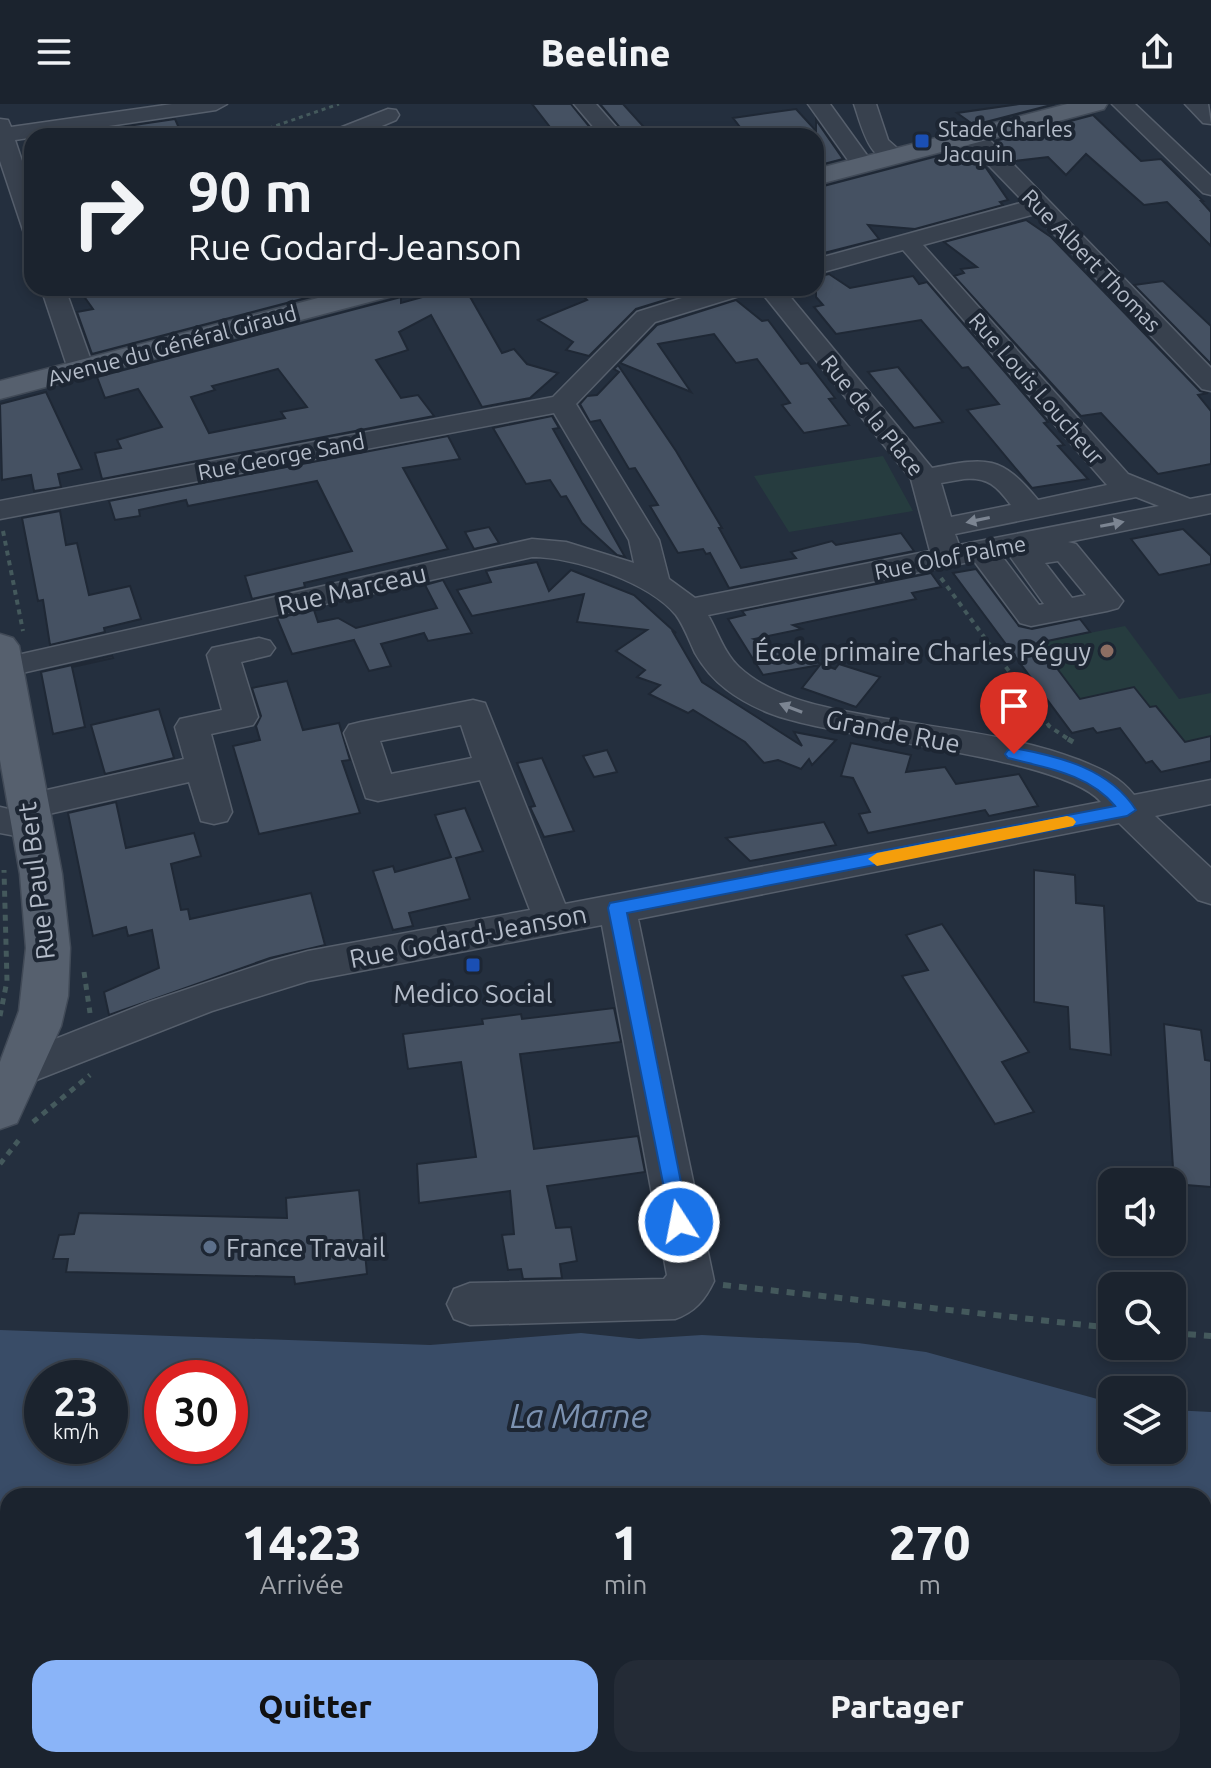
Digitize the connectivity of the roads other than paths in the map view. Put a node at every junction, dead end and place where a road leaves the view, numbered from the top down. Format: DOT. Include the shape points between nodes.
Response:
graph roads {
  1 [pos="216,104"];
  2 [pos="585,104"];
  3 [pos="819,104"];
  4 [pos="865,104"];
  5 [pos="1095,104"];
  6 [pos="1123,104"];
  7 [pos="1196,104"];
  8 [pos="388,115"];
  9 [pos="1211,118"];
  10 [pos="358,128"];
  11 [pos="606,128"];
  12 [pos="2,130"];
  13 [pos="973,136"];
  14 [pos="895,156"];
  15 [pos="863,165"];
  16 [pos="824,175"];
  17 [pos="1211,188"];
  18 [pos="24,199"];
  19 [pos="1040,205"];
  20 [pos="908,242"];
  21 [pos="824,265"];
  22 [pos="56,296"];
  23 [pos="359,296"];
  24 [pos="714,296"];
  25 [pos="777,296"];
  26 [pos="81,369"];
  27 [pos="1211,383"];
  28 [pos="0,390"];
  29 [pos="562,403"];
  30 [pos="925,478"];
  31 [pos="1137,488"];
  32 [pos="1198,507"];
  33 [pos="0,510"];
  34 [pos="1031,510"];
  35 [pos="939,549"];
  36 [pos="981,550"];
  37 [pos="654,582"];
  38 [pos="689,609"];
  39 [pos="1064,609"];
  40 [pos="259,648"];
  41 [pos="2,658"];
  42 [pos="492,766"];
  43 [pos="203,767"];
  44 [pos="1211,792"];
  45 [pos="1127,810"];
  46 [pos="214,812"];
  47 [pos="15,818"];
  48 [pos="1211,890"];
  49 [pos="617,908"];
  50 [pos="553,920"];
  51 [pos="10,1090"];
  52 [pos="470,1304"];
  1 -- 12 [label="street"];
  2 -- 11 [label="street"];
  3 -- 15 [label="street"];
  4 -- 14 [label="street" via="878,143"];
  5 -- 13 [label="main road"];
  6 -- 17 [label="street"];
  7 -- 9 [label="street"];
  8 -- 10 [label="street"];
  12 -- 18 [label="street"];
  13 -- 14 [label="main road"];
  13 -- 19 [label="street, Rue Albert Thomas"];
  14 -- 15 [label="main road"];
  15 -- 16 [label="main road"];
  19 -- 20 [label="street"];
  19 -- 27 [label="street, Rue Albert Thomas"];
  20 -- 21 [label="street"];
  20 -- 31 [label="street, Rue Louis Loucheur" via="1118,480"];
  22 -- 26 [label="street"];
  23 -- 26 [label="main road, Avenue du Général Giraud"];
  24 -- 29 [label="street" via="646,317"];
  25 -- 30 [label="street, Rue de la Place"];
  26 -- 28 [label="main road, Avenue du Général Giraud"];
  29 -- 33 [label="street, Rue George Sand"];
  29 -- 37 [label="street" via="644,540"];
  30 -- 34 [label="street" via="993,471"];
  30 -- 35 [label="street, Rue de la Place"];
  31 -- 32 [label="street, Rue Louis Loucheur"];
  31 -- 34 [label="street"];
  36 -- 32 [label="street, Rue Olof Palme, one-way"];
  34 -- 35 [label="street, one-way"];
  35 -- 36 [label="street, Rue Olof Palme"];
  35 -- 38 [label="street, Rue Olof Palme"];
  36 -- 39 [label="street" via="1031,616"];
  37 -- 38 [label="street, Rue Marceau"];
  37 -- 41 [label="street, Rue Marceau" via="542,546"];
  45 -- 38 [label="street, Grande Rue, one-way" via="1110,789 1043,759 816,717 767,698 728,675"];
  40 -- 43 [label="street" via="223,655 241,717 192,727"];
  41 -- 47 [label="main road, Rue Paul Bert"];
  42 -- 50 [label="street"];
  43 -- 46 [label="street"];
  43 -- 47 [label="street"];
  44 -- 45 [label="street, Rue Godard-Jeanson"];
  45 -- 48 [label="street, Grande Rue"];
  45 -- 49 [label="street, Rue Godard-Jeanson"];
  47 -- 51 [label="main road, Rue Paul Bert" via="49,954 45,997"];
  49 -- 50 [label="street, Rue Godard-Jeanson"];
  49 -- 52 [label="street" via="691,1281 675,1299"];
  50 -- 51 [label="street, Rue Godard-Jeanson" via="250,981 104,1036"];
}
